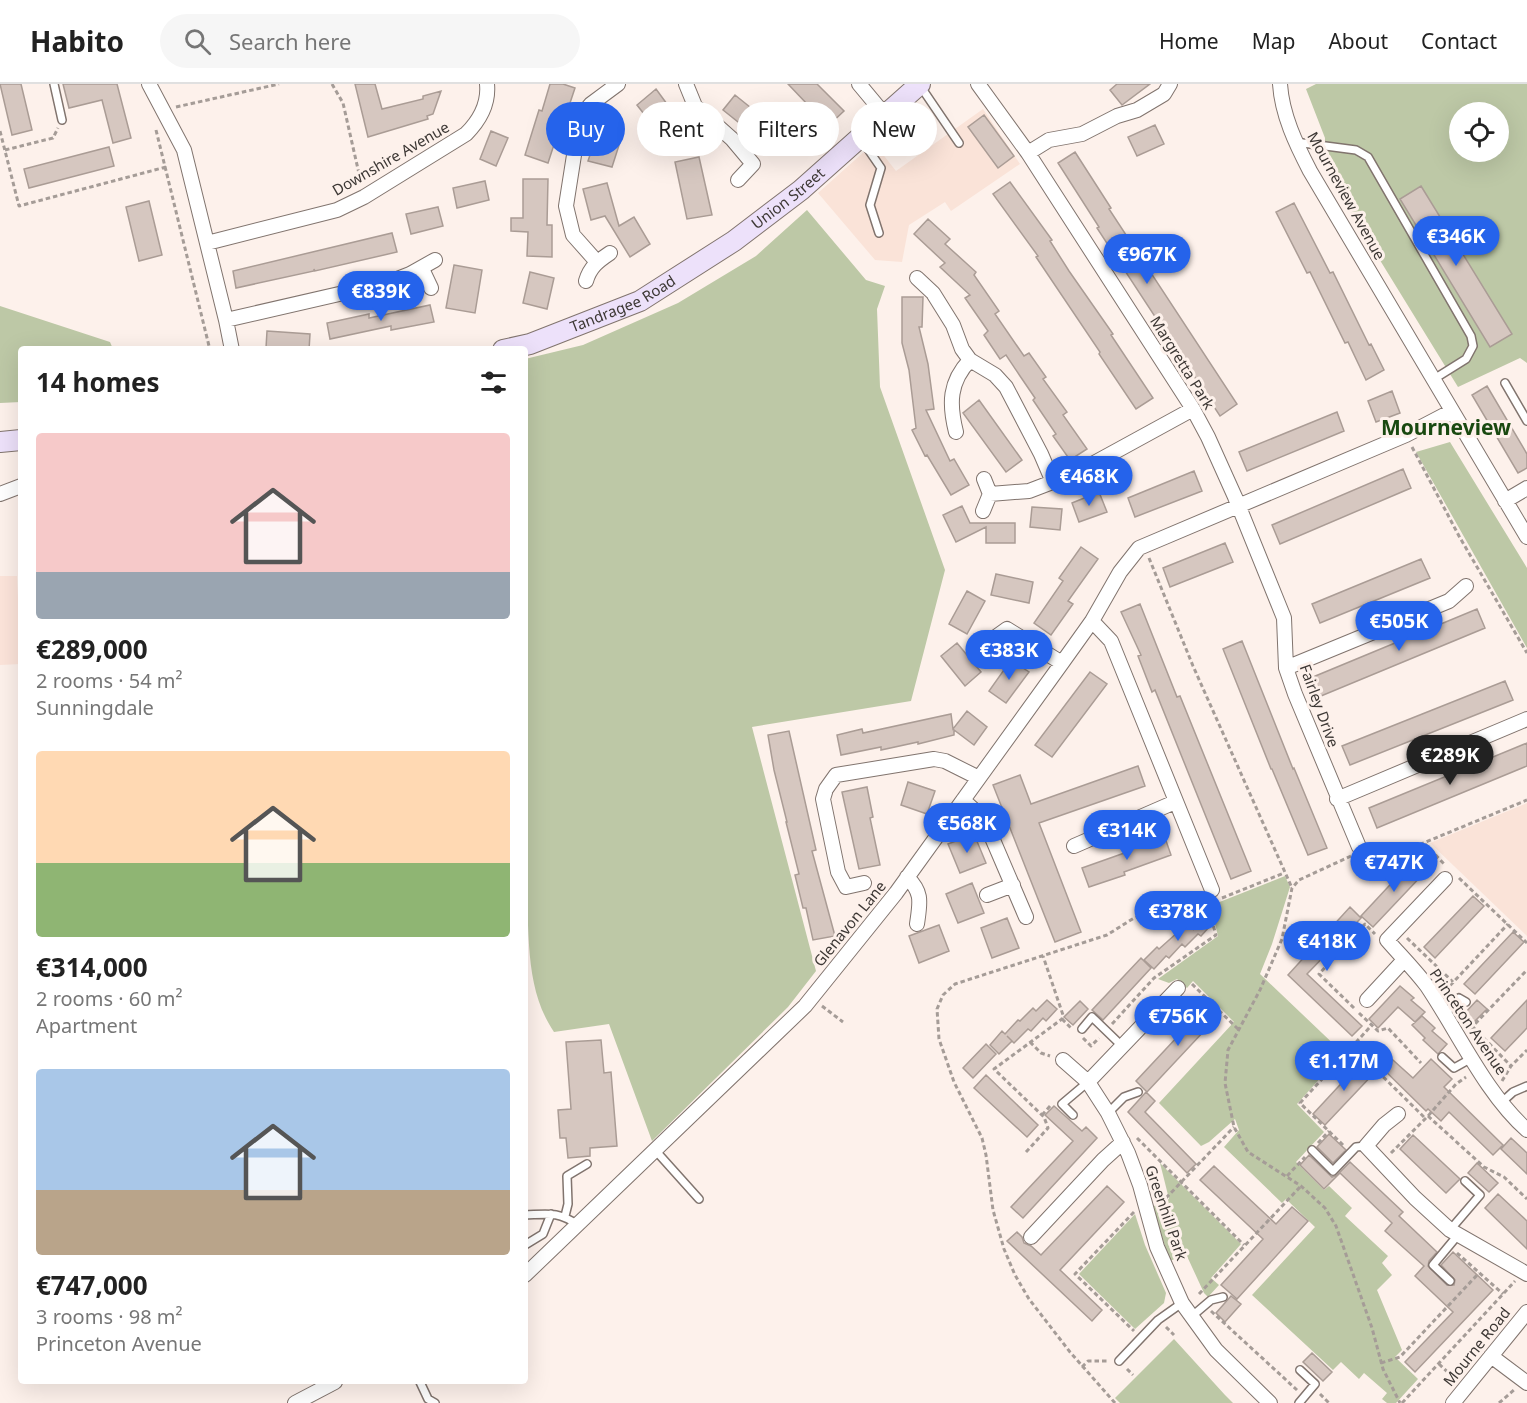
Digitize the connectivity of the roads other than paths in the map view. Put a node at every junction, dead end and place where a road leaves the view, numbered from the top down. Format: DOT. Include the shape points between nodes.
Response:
graph roads {
  1 [pos="54,84"];
  2 [pos="149,84"];
  3 [pos="487,84"];
  4 [pos="618,84"];
  5 [pos="686,84"];
  6 [pos="859,84"];
  7 [pos="920,84"];
  8 [pos="978,84"];
  9 [pos="1170,84"];
  10 [pos="1280,84"];
  11 [pos="874,102"];
  12 [pos="898,102"];
  13 [pos="62,120"];
  14 [pos="958,142"];
  15 [pos="1295,142"];
  16 [pos="851,145"];
  17 [pos="1028,153"];
  18 [pos="873,156"];
  19 [pos="738,180"];
  20 [pos="879,232"];
  21 [pos="734,242"];
  22 [pos="207,243"];
  23 [pos="610,253"];
  24 [pos="435,260"];
  25 [pos="597,262"];
  26 [pos="422,269"];
  27 [pos="917,278"];
  28 [pos="586,281"];
  29 [pos="431,288"];
  30 [pos="226,320"];
  31 [pos="231,346"];
  32 [pos="521,346"];
  33 [pos="970,360"];
  34 [pos="1434,379"];
  35 [pos="1505,383"];
  36 [pos="1193,409"];
  37 [pos="1452,411"];
  38 [pos="1527,421"];
  39 [pos="956,432"];
  40 [pos="18,440"];
  41 [pos="0,442"];
  42 [pos="984,479"];
  43 [pos="1053,482"];
  44 [pos="18,487"];
  45 [pos="1527,488"];
  46 [pos="0,494"];
  47 [pos="990,494"];
  48 [pos="1505,501"];
  49 [pos="1239,506"];
  50 [pos="983,511"];
  51 [pos="1527,537"];
  52 [pos="1466,586"];
  53 [pos="1092,621"];
  54 [pos="993,639"];
  55 [pos="1062,663"];
  56 [pos="1286,668"];
  57 [pos="1527,719"];
  58 [pos="979,778"];
  59 [pos="1337,799"];
  60 [pos="963,800"];
  61 [pos="1175,802"];
  62 [pos="1074,846"];
  63 [pos="1359,847"];
  64 [pos="1449,873"];
  65 [pos="907,877"];
  66 [pos="864,884"];
  67 [pos="1013,885"];
  68 [pos="987,895"];
  69 [pos="1209,895"];
  70 [pos="1026,917"];
  71 [pos="917,924"];
  72 [pos="1404,960"];
  73 [pos="1181,983"];
  74 [pos="1367,1000"];
  75 [pos="1466,1002"];
  76 [pos="1445,1014"];
  77 [pos="1082,1029"];
  78 [pos="1122,1046"];
  79 [pos="1442,1057"];
  80 [pos="1063,1060"];
  81 [pos="1475,1063"];
  82 [pos="1088,1082"];
  83 [pos="1527,1086"];
  84 [pos="1138,1092"];
  85 [pos="1498,1097"];
  86 [pos="1073,1114"];
  87 [pos="1398,1114"];
  88 [pos="1111,1119"];
  89 [pos="1527,1130"];
  90 [pos="1123,1142"];
  91 [pos="1366,1146"];
  92 [pos="656,1150"];
  93 [pos="1311,1150"];
  94 [pos="587,1164"];
  95 [pos="1465,1181"];
  96 [pos="699,1199"];
  97 [pos="551,1214"];
  98 [pos="528,1215"];
  99 [pos="565,1216"];
  100 [pos="578,1225"];
  101 [pos="1454,1233"];
  102 [pos="1031,1237"];
  103 [pos="528,1243"];
  104 [pos="528,1272"];
  105 [pos="1525,1273"];
  106 [pos="1450,1281"];
  107 [pos="1223,1297"];
  108 [pos="1186,1309"];
  109 [pos="1527,1312"];
  110 [pos="1491,1356"];
  111 [pos="1119,1361"];
  112 [pos="1300,1370"];
  113 [pos="1526,1382"];
  114 [pos="330,1384"];
  115 [pos="421,1384"];
  116 [pos="1301,1400"];
  117 [pos="295,1403"];
  118 [pos="435,1403"];
  119 [pos="1270,1403"];
  120 [pos="1453,1403"];
  1 -- 13 [label="lane"];
  2 -- 22 [label="street" via="184,150"];
  3 -- 22 [label="street, Downshire Avenue" via="488,97 477,122 466,134 372,192 337,210"];
  4 -- 25 [label="street" via="580,117 566,206 573,235"];
  5 -- 19 [label="street" via="695,106 753,164"];
  6 -- 11 [label="street"];
  7 -- 12 [label="street, Union Street"];
  7 -- 14 [label="lane"];
  8 -- 17 [label="street, Margretta Park"];
  9 -- 17 [label="street" via="1164,94 1137,110 1082,134 1049,140"];
  10 -- 15 [label="street, Mourneview Avenue"];
  15 -- 34 [label="street, Mourneview Avenue"];
  15 -- 34 [label="lane" via="1356,150 1368,158 1471,336 1473,346 1466,358"];
  16 -- 21 [label="street, Union Street"];
  17 -- 36 [label="street, Margretta Park"];
  18 -- 20 [label="lane" via="881,168 870,205"];
  21 -- 32 [label="street, Tandragee Road" via="640,301"];
  22 -- 30 [label="street"];
  23 -- 25 [label="street"];
  24 -- 26 [label="street"];
  25 -- 28 [label="street"];
  26 -- 29 [label="street"];
  26 -- 30 [label="street" via="387,283"];
  27 -- 33 [label="street" via="933,293"];
  30 -- 31 [label="street"];
  33 -- 39 [label="street" via="959,372 951,400"];
  33 -- 43 [label="street" via="1006,387"];
  34 -- 37 [label="street, Mourneview Avenue"];
  35 -- 38 [label="lane"];
  36 -- 43 [label="street"];
  36 -- 49 [label="street, Margretta Park"];
  37 -- 48 [label="street, Mourneview Avenue"];
  37 -- 49 [label="street" via="1406,435"];
  40 -- 41 [label="street"];
  42 -- 47 [label="street"];
  43 -- 47 [label="street" via="1029,491"];
  44 -- 46 [label="street"];
  45 -- 48 [label="street"];
  47 -- 50 [label="street"];
  48 -- 51 [label="street, Mourneview Avenue"];
  49 -- 53 [label="street, Glenavon Lane" via="1144,545 1119,572"];
  49 -- 56 [label="street, Fairley Drive" via="1284,618"];
  52 -- 56 [label="street" via="1449,601"];
  53 -- 55 [label="street, Glenavon Lane"];
  53 -- 61 [label="street" via="1110,641"];
  54 -- 55 [label="street" via="1007,629"];
  55 -- 58 [label="street, Glenavon Lane"];
  56 -- 59 [label="street, Fairley Drive"];
  57 -- 59 [label="street"];
  58 -- 60 [label="street, Glenavon Lane"];
  58 -- 66 [label="street" via="934,759 836,775 824,798 838,872 846,887"];
  59 -- 63 [label="street, Fairley Drive"];
  60 -- 65 [label="street, Glenavon Lane"];
  60 -- 67 [label="street" via="984,819"];
  61 -- 62 [label="street"];
  61 -- 69 [label="street"];
  64 -- 72 [label="street, Princeton Avenue" via="1387,940"];
  65 -- 71 [label="street" via="918,888"];
  65 -- 92 [label="street, Glenavon Lane" via="813,997"];
  67 -- 68 [label="street"];
  67 -- 70 [label="street"];
  72 -- 74 [label="street"];
  72 -- 76 [label="street, Princeton Avenue"];
  73 -- 78 [label="street"];
  75 -- 76 [label="lane" via="1460,998"];
  76 -- 81 [label="street, Princeton Avenue"];
  77 -- 78 [label="lane" via="1092,1017"];
  78 -- 82 [label="street"];
  79 -- 81 [label="lane" via="1454,1068"];
  80 -- 82 [label="street, Greenhill Park"];
  81 -- 85 [label="street, Princeton Avenue"];
  82 -- 86 [label="lane" via="1062,1104"];
  82 -- 88 [label="street, Greenhill Park"];
  83 -- 85 [label="lane"];
  84 -- 88 [label="lane" via="1124,1097"];
  85 -- 89 [label="street, Princeton Avenue"];
  87 -- 91 [label="street"];
  88 -- 90 [label="street, Greenhill Park"];
  90 -- 102 [label="street"];
  90 -- 108 [label="street, Greenhill Park" via="1157,1247"];
  91 -- 93 [label="lane" via="1356,1147 1333,1171"];
  91 -- 101 [label="street"];
  92 -- 96 [label="lane"];
  92 -- 100 [label="street, Glenavon Lane"];
  94 -- 99 [label="lane" via="567,1176"];
  95 -- 101 [label="lane" via="1480,1195"];
  97 -- 98 [label="lane"];
  97 -- 99 [label="lane"];
  97 -- 103 [label="lane" via="543,1234"];
  99 -- 100 [label="lane"];
  100 -- 104 [label="street, Glenavon Lane"];
  101 -- 105 [label="street"];
  101 -- 106 [label="lane" via="1433,1265"];
  107 -- 108 [label="lane" via="1206,1306"];
  108 -- 111 [label="lane" via="1158,1320"];
  108 -- 119 [label="street, Greenhill Park" via="1216,1350"];
  109 -- 110 [label="street, Mourne Road"];
  110 -- 113 [label="street"];
  110 -- 120 [label="street, Mourne Road"];
  112 -- 116 [label="lane" via="1315,1384"];
  114 -- 117 [label="street"];
  115 -- 118 [label="lane" via="428,1399"];
}
